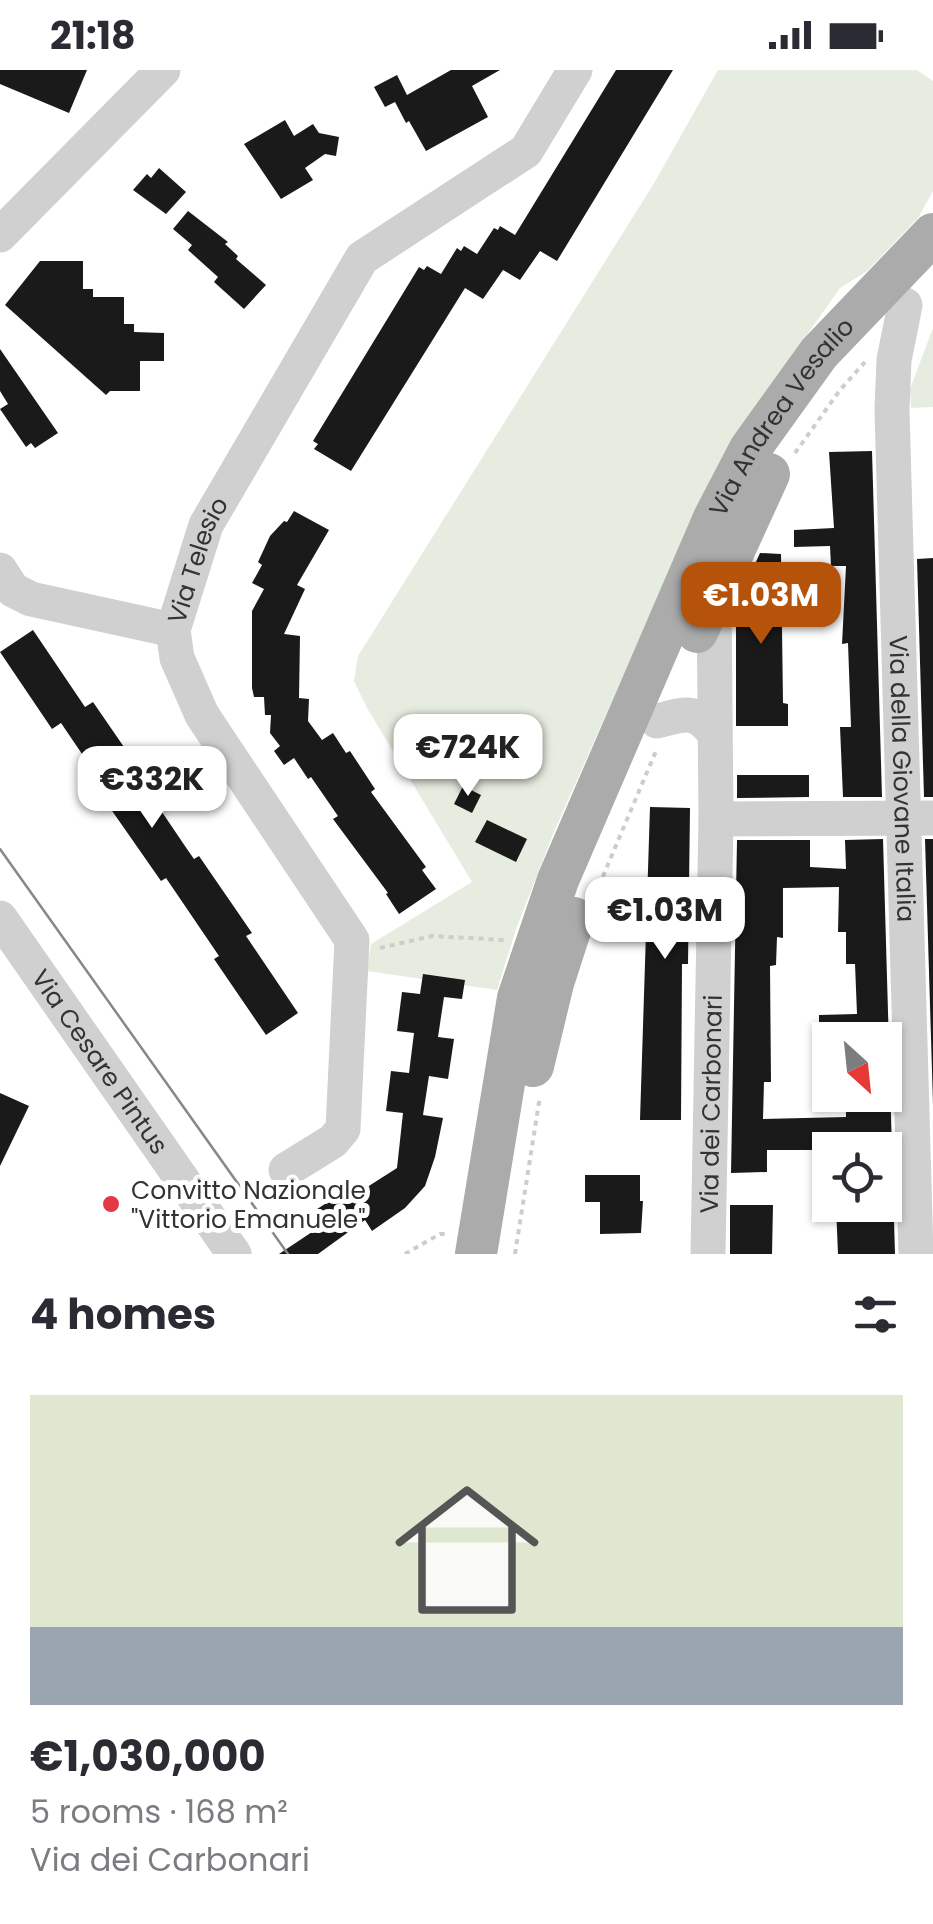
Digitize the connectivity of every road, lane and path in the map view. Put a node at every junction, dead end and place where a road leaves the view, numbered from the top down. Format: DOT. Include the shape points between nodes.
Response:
graph roads {
  1 [pos="163,70"];
  2 [pos="575,70"];
  3 [pos="0,234"];
  4 [pos="933,234"];
  5 [pos="919,291"];
  6 [pos="0,570"];
  7 [pos="714,596"];
  8 [pos="173,630"];
  9 [pos="657,721"];
  10 [pos="715,734"];
  11 [pos="918,818"];
  12 [pos="716,819"];
  13 [pos="0,918"];
  14 [pos="506,940"];
  15 [pos="351,955"];
  16 [pos="286,1170"];
  17 [pos="234,1254"];
  18 [pos="476,1254"];
  19 [pos="501,1254"];
  20 [pos="708,1254"];
  21 [pos="916,1254"];
  1 -- 3 [label="street"];
  2 -- 8 [label="street, Via Telesio" via="526,151 362,258 206,525"];
  4 -- 18 [label="main road, Via Andrea Vesalio" via="803,372 714,518 527,965"];
  5 -- 7 [label="main road, Via Andrea Vesalio" via="840,372 789,438"];
  5 -- 11 [label="street, Via della Giovane Italia" via="894,360 892,410"];
  6 -- 8 [label="street" via="13,590 31,598"];
  7 -- 9 [label="main road, Via Andrea Vesalio"];
  7 -- 10 [label="street, Via dei Carbonari"];
  8 -- 15 [label="street, Via Telesio" via="176,658 202,716 352,940"];
  9 -- 10 [label="street" via="686,714 703,718"];
  9 -- 19 [label="main road, Via Andrea Vesalio" via="602,846 553,983"];
  10 -- 12 [label="street, Via dei Carbonari"];
  11 -- 12 [label="street"];
  11 -- 21 [label="street, Via della Giovane Italia"];
  12 -- 20 [label="street, Via dei Carbonari"];
  13 -- 17 [label="street, Via Cesare Pintus"];
  14 -- 15 [label="path" via="432,936"];
  15 -- 16 [label="street, Via Telesio" via="343,1129"];
}
